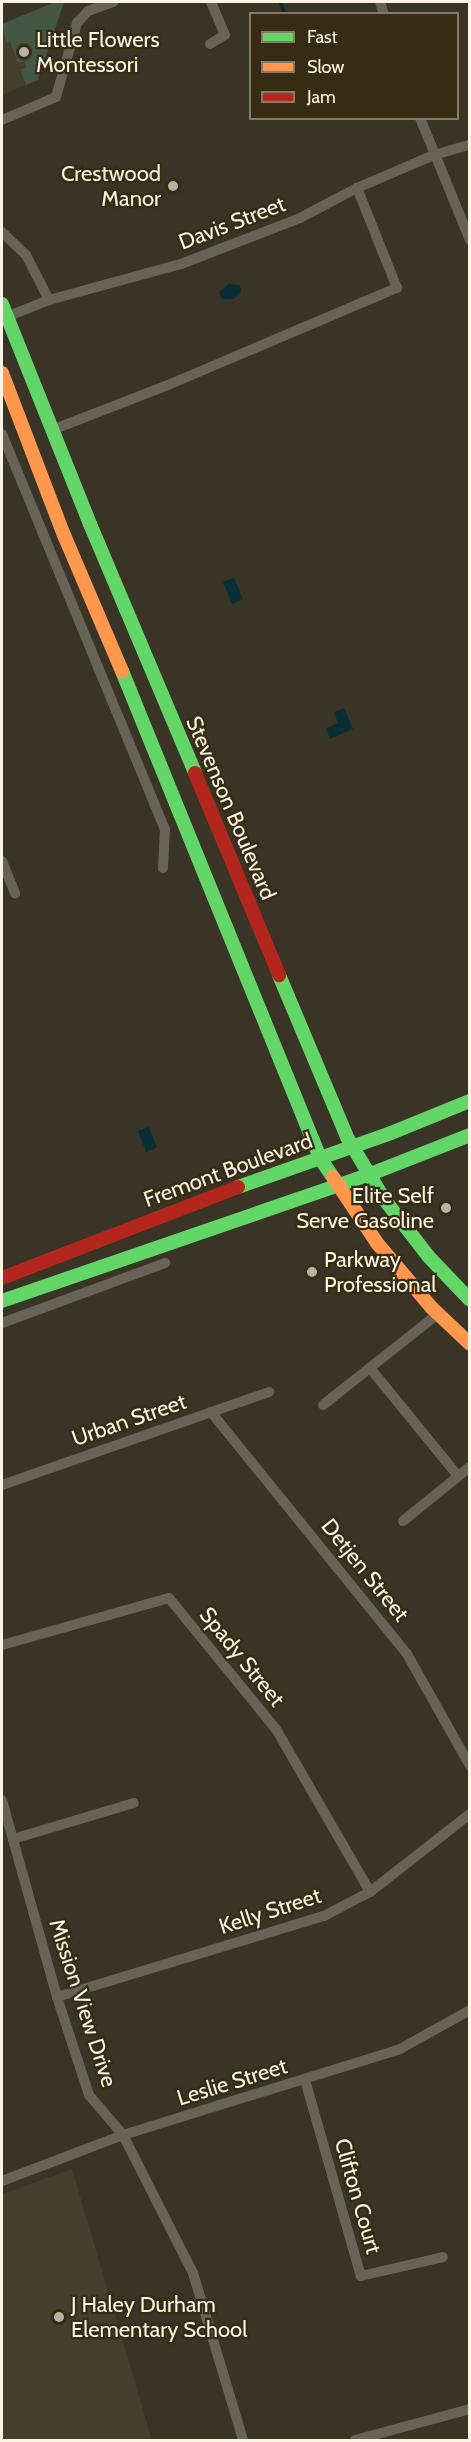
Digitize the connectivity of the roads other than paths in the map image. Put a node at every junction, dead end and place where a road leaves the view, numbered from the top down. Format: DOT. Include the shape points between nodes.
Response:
graph roads {
  1 [pos="113,2"];
  2 [pos="211,2"];
  3 [pos="210,44"];
  4 [pos="2,120"];
  5 [pos="421,120"];
  6 [pos="470,145"];
  7 [pos="434,156"];
  8 [pos="357,188"];
  9 [pos="2,232"];
  10 [pos="470,240"];
  11 [pos="49,300"];
  12 [pos="3,313"];
  13 [pos="2,373"];
  14 [pos="52,430"];
  15 [pos="2,434"];
  16 [pos="2,861"];
  17 [pos="163,868"];
  18 [pos="15,893"];
  19 [pos="470,1101"];
  20 [pos="470,1135"];
  21 [pos="352,1147"];
  22 [pos="320,1158"];
  23 [pos="368,1175"];
  24 [pos="336,1186"];
  25 [pos="165,1263"];
  26 [pos="2,1278"];
  27 [pos="2,1300"];
  28 [pos="470,1300"];
  29 [pos="438,1314"];
  30 [pos="2,1323"];
  31 [pos="470,1344"];
  32 [pos="370,1368"];
  33 [pos="269,1392"];
  34 [pos="323,1405"];
  35 [pos="211,1412"];
  36 [pos="470,1467"];
  37 [pos="458,1476"];
  38 [pos="2,1485"];
  39 [pos="403,1521"];
  40 [pos="2,1645"];
  41 [pos="470,1766"];
  42 [pos="2,1800"];
  43 [pos="134,1803"];
  44 [pos="470,1814"];
  45 [pos="13,1839"];
  46 [pos="370,1892"];
  47 [pos="57,1997"];
  48 [pos="467,2017"];
  49 [pos="305,2080"];
  50 [pos="123,2135"];
  51 [pos="2,2181"];
  52 [pos="443,2257"];
  53 [pos="470,2409"];
  54 [pos="243,2440"];
  55 [pos="355,2440"];
  1 -- 4 [label="street" via="88,11 77,23 56,97"];
  2 -- 3 [label="street" via="225,35"];
  5 -- 7 [label="street"];
  6 -- 7 [label="street, Davis Street"];
  7 -- 8 [label="street, Davis Street"];
  7 -- 10 [label="street"];
  8 -- 11 [label="street, Davis Street" via="300,218 182,264"];
  8 -- 14 [label="street" via="397,288"];
  9 -- 11 [label="street" via="26,255"];
  11 -- 12 [label="street, Davis Street"];
  12 -- 14 [label="main road, Stevenson Boulevard"];
  13 -- 22 [label="main road" via="64,535"];
  14 -- 21 [label="main road, Stevenson Boulevard"];
  15 -- 17 [label="street" via="165,829"];
  16 -- 18 [label="street"];
  19 -- 21 [label="main road, Fremont Boulevard"];
  20 -- 23 [label="main road"];
  21 -- 22 [label="main road, Fremont Boulevard"];
  21 -- 23 [label="main road, Stevenson Boulevard"];
  22 -- 24 [label="main road"];
  22 -- 26 [label="main road, Fremont Boulevard"];
  23 -- 24 [label="main road"];
  23 -- 28 [label="main road, Stevenson Boulevard" via="409,1233"];
  24 -- 27 [label="main road"];
  24 -- 29 [label="main road" via="377,1244"];
  25 -- 30 [label="street"];
  29 -- 31 [label="main road"];
  29 -- 32 [label="street"];
  32 -- 34 [label="street"];
  32 -- 37 [label="street"];
  33 -- 35 [label="street, Urban Street"];
  35 -- 38 [label="street, Urban Street"];
  35 -- 41 [label="street, Detjen Street" via="407,1654"];
  36 -- 37 [label="street"];
  37 -- 39 [label="street"];
  40 -- 46 [label="street, Spady Street" via="169,1598 276,1729"];
  42 -- 45 [label="street, Mission View Drive"];
  43 -- 45 [label="street"];
  44 -- 46 [label="street, Kelly Street"];
  45 -- 47 [label="street, Mission View Drive"];
  46 -- 47 [label="street, Kelly Street" via="324,1916"];
  47 -- 50 [label="street, Mission View Drive" via="89,2095"];
  48 -- 49 [label="street, Leslie Street" via="400,2049"];
  49 -- 50 [label="street, Leslie Street"];
  49 -- 52 [label="street, Clifton Court" via="361,2276"];
  50 -- 51 [label="street, Leslie Street"];
  50 -- 54 [label="street, Mission View Drive" via="193,2273"];
  53 -- 55 [label="street"];
}
